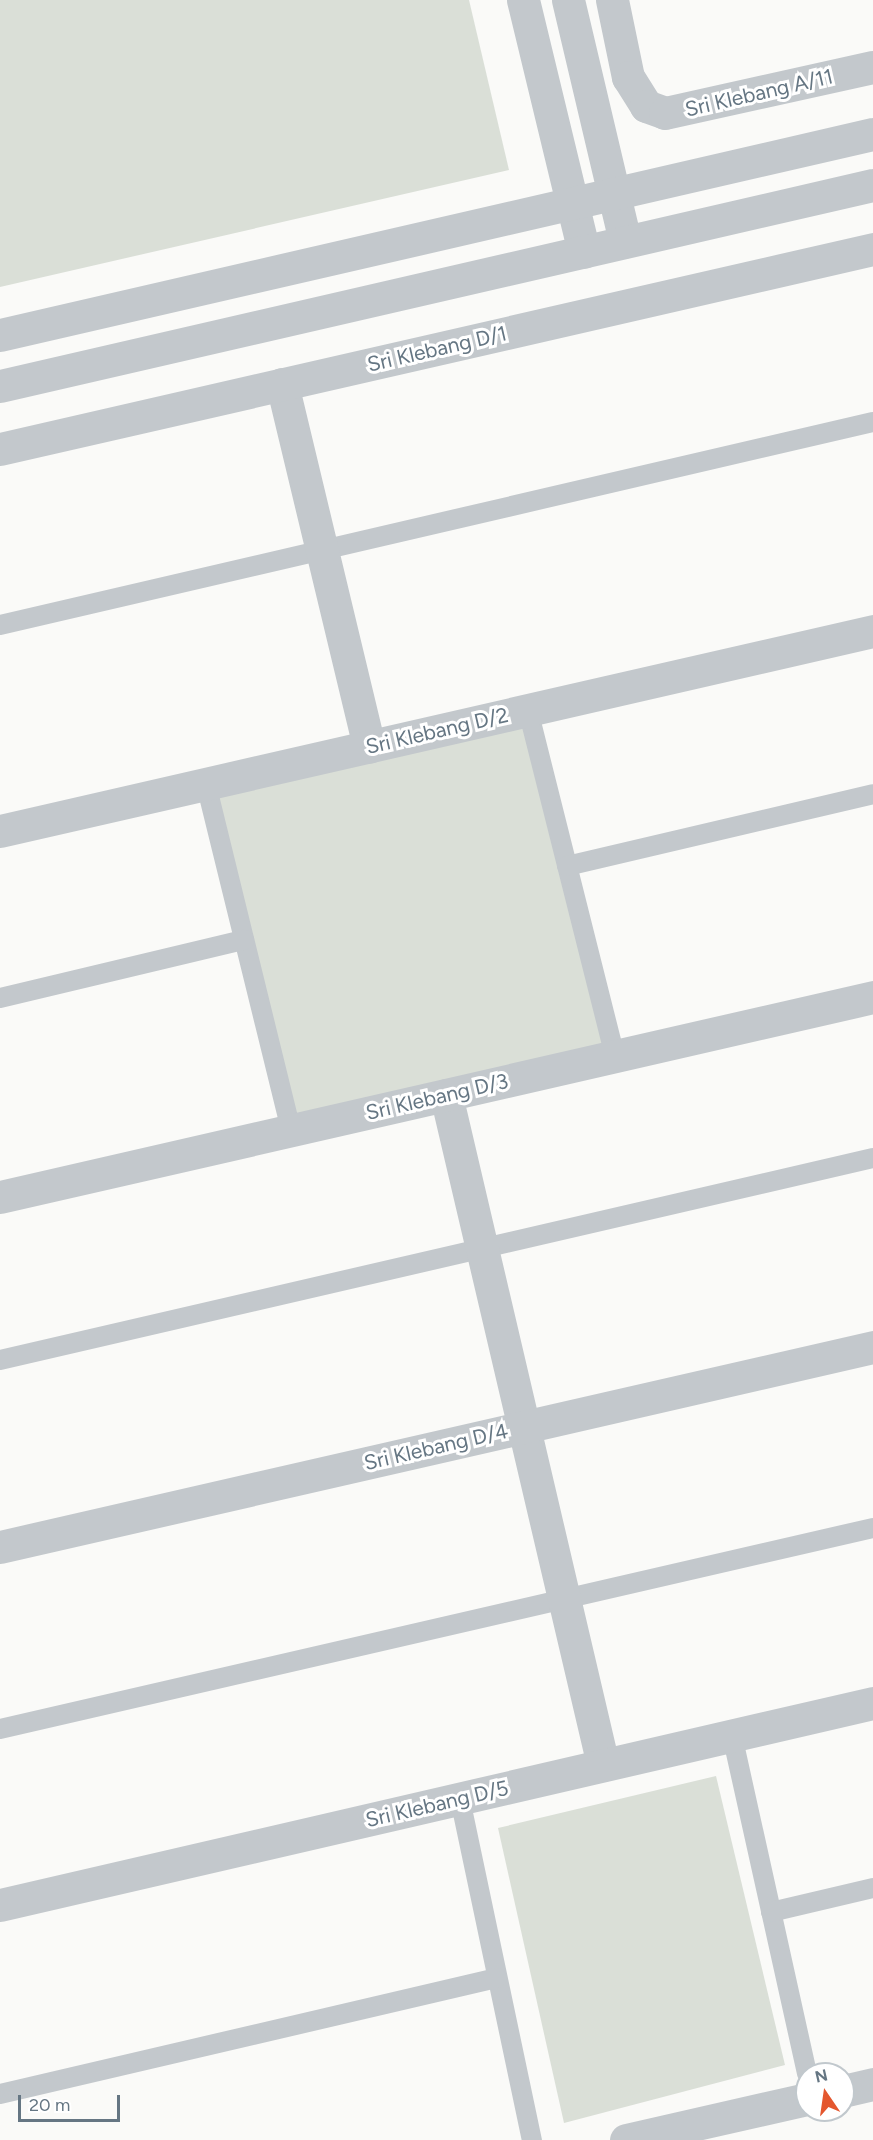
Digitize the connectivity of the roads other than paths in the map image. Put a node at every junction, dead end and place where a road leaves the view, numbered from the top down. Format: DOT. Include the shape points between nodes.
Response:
graph roads {
  1 [pos="523,0"];
  2 [pos="568,0"];
  3 [pos="612,0"];
  4 [pos="873,67"];
  5 [pos="873,134"];
  6 [pos="873,185"];
  7 [pos="612,193"];
  8 [pos="572,202"];
  9 [pos="625,241"];
  10 [pos="873,249"];
  11 [pos="584,252"];
  12 [pos="0,335"];
  13 [pos="282,384"];
  14 [pos="0,386"];
  15 [pos="873,422"];
  16 [pos="0,449"];
  17 [pos="321,549"];
  18 [pos="0,625"];
  19 [pos="873,631"];
  20 [pos="528,710"];
  21 [pos="369,747"];
  22 [pos="206,784"];
  23 [pos="873,794"];
  24 [pos="0,831"];
  25 [pos="567,866"];
  26 [pos="244,940"];
  27 [pos="873,997"];
  28 [pos="0,998"];
  29 [pos="615,1056"];
  30 [pos="446,1095"];
  31 [pos="291,1131"];
  32 [pos="873,1158"];
  33 [pos="0,1197"];
  34 [pos="482,1251"];
  35 [pos="873,1347"];
  36 [pos="0,1360"];
  37 [pos="524,1427"];
  38 [pos="873,1528"];
  39 [pos="0,1547"];
  40 [pos="565,1600"];
  41 [pos="873,1702"];
  42 [pos="0,1729"];
  43 [pos="732,1735"];
  44 [pos="603,1766"];
  45 [pos="460,1799"];
  46 [pos="873,1888"];
  47 [pos="0,1905"];
  48 [pos="771,1912"];
  49 [pos="497,1978"];
  50 [pos="804,2062"];
  51 [pos="873,2084"];
  52 [pos="855,2088"];
  53 [pos="0,2094"];
  54 [pos="795,2102"];
  55 [pos="682,2134"];
  56 [pos="532,2140"];
  57 [pos="626,2140"];
  1 -- 8 [label="street"];
  2 -- 7 [label="street"];
  3 -- 4 [label="street, Sri Klebang A/11" via="628,77 646,106 685,112"];
  5 -- 7 [label="street"];
  6 -- 9 [label="street"];
  7 -- 8 [label="street"];
  7 -- 9 [label="street"];
  8 -- 11 [label="street"];
  8 -- 12 [label="street"];
  9 -- 11 [label="street"];
  10 -- 13 [label="street, Sri Klebang D/1"];
  11 -- 14 [label="street"];
  13 -- 16 [label="street, Sri Klebang D/1"];
  13 -- 17 [label="street"];
  15 -- 17 [label="lane"];
  17 -- 18 [label="lane"];
  17 -- 21 [label="street"];
  19 -- 20 [label="street, Sri Klebang D/2"];
  20 -- 21 [label="street, Sri Klebang D/2"];
  20 -- 25 [label="lane"];
  21 -- 22 [label="street, Sri Klebang D/2"];
  22 -- 24 [label="street, Sri Klebang D/2"];
  22 -- 26 [label="lane"];
  23 -- 25 [label="lane"];
  25 -- 29 [label="lane"];
  26 -- 28 [label="lane"];
  26 -- 31 [label="lane"];
  27 -- 29 [label="street, Sri Klebang D/3"];
  29 -- 30 [label="street, Sri Klebang D/3"];
  30 -- 31 [label="street, Sri Klebang D/3"];
  30 -- 34 [label="street"];
  31 -- 33 [label="street, Sri Klebang D/3"];
  32 -- 34 [label="lane"];
  34 -- 36 [label="lane"];
  34 -- 37 [label="street"];
  35 -- 37 [label="street, Sri Klebang D/4"];
  37 -- 39 [label="street, Sri Klebang D/4"];
  37 -- 40 [label="street"];
  38 -- 40 [label="lane"];
  40 -- 42 [label="lane"];
  40 -- 44 [label="street"];
  41 -- 43 [label="street, Sri Klebang D/5"];
  43 -- 44 [label="street, Sri Klebang D/5"];
  43 -- 48 [label="lane"];
  44 -- 45 [label="street, Sri Klebang D/5"];
  45 -- 47 [label="street, Sri Klebang D/5"];
  45 -- 49 [label="lane"];
  46 -- 48 [label="lane"];
  48 -- 50 [label="lane"];
  49 -- 53 [label="lane"];
  49 -- 56 [label="lane"];
  51 -- 52 [label="street"];
  54 -- 55 [label="street"];
  55 -- 57 [label="street"];
}
